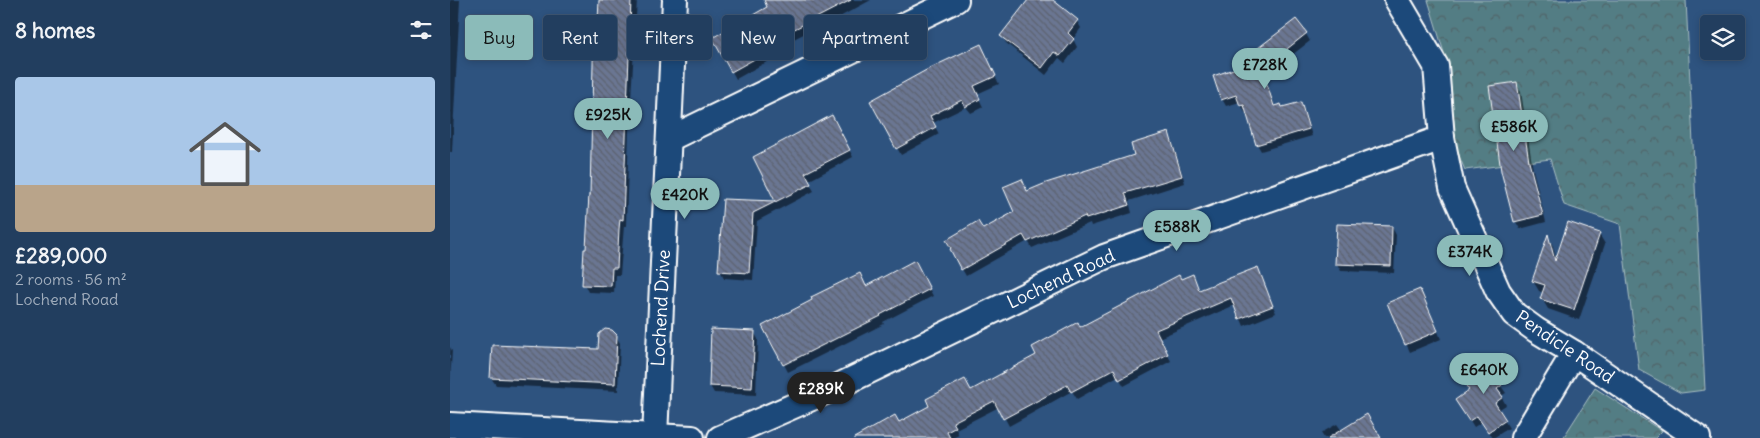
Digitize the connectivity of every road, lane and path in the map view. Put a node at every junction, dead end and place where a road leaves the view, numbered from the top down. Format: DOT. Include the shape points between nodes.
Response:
graph roads {
  1 [pos="675,0"];
  2 [pos="956,0"];
  3 [pos="1397,0"];
  4 [pos="1442,138"];
  5 [pos="669,139"];
  6 [pos="1574,353"];
  7 [pos="450,425"];
  8 [pos="655,437"];
  9 [pos="692,438"];
  10 [pos="720,438"];
  11 [pos="1523,438"];
  12 [pos="1698,438"];
  1 -- 5 [label="street, Lochend Drive"];
  2 -- 5 [label="street"];
  3 -- 4 [label="street, Pendicle Road" via="1436,66"];
  4 -- 6 [label="street, Pendicle Road" via="1452,188 1498,290 1514,314"];
  4 -- 10 [label="street, Lochend Road" via="1104,257 830,390"];
  5 -- 8 [label="street, Lochend Drive"];
  6 -- 11 [label="street"];
  6 -- 12 [label="street, Pendicle Road"];
  7 -- 8 [label="street"];
  8 -- 9 [label="street"];
}
